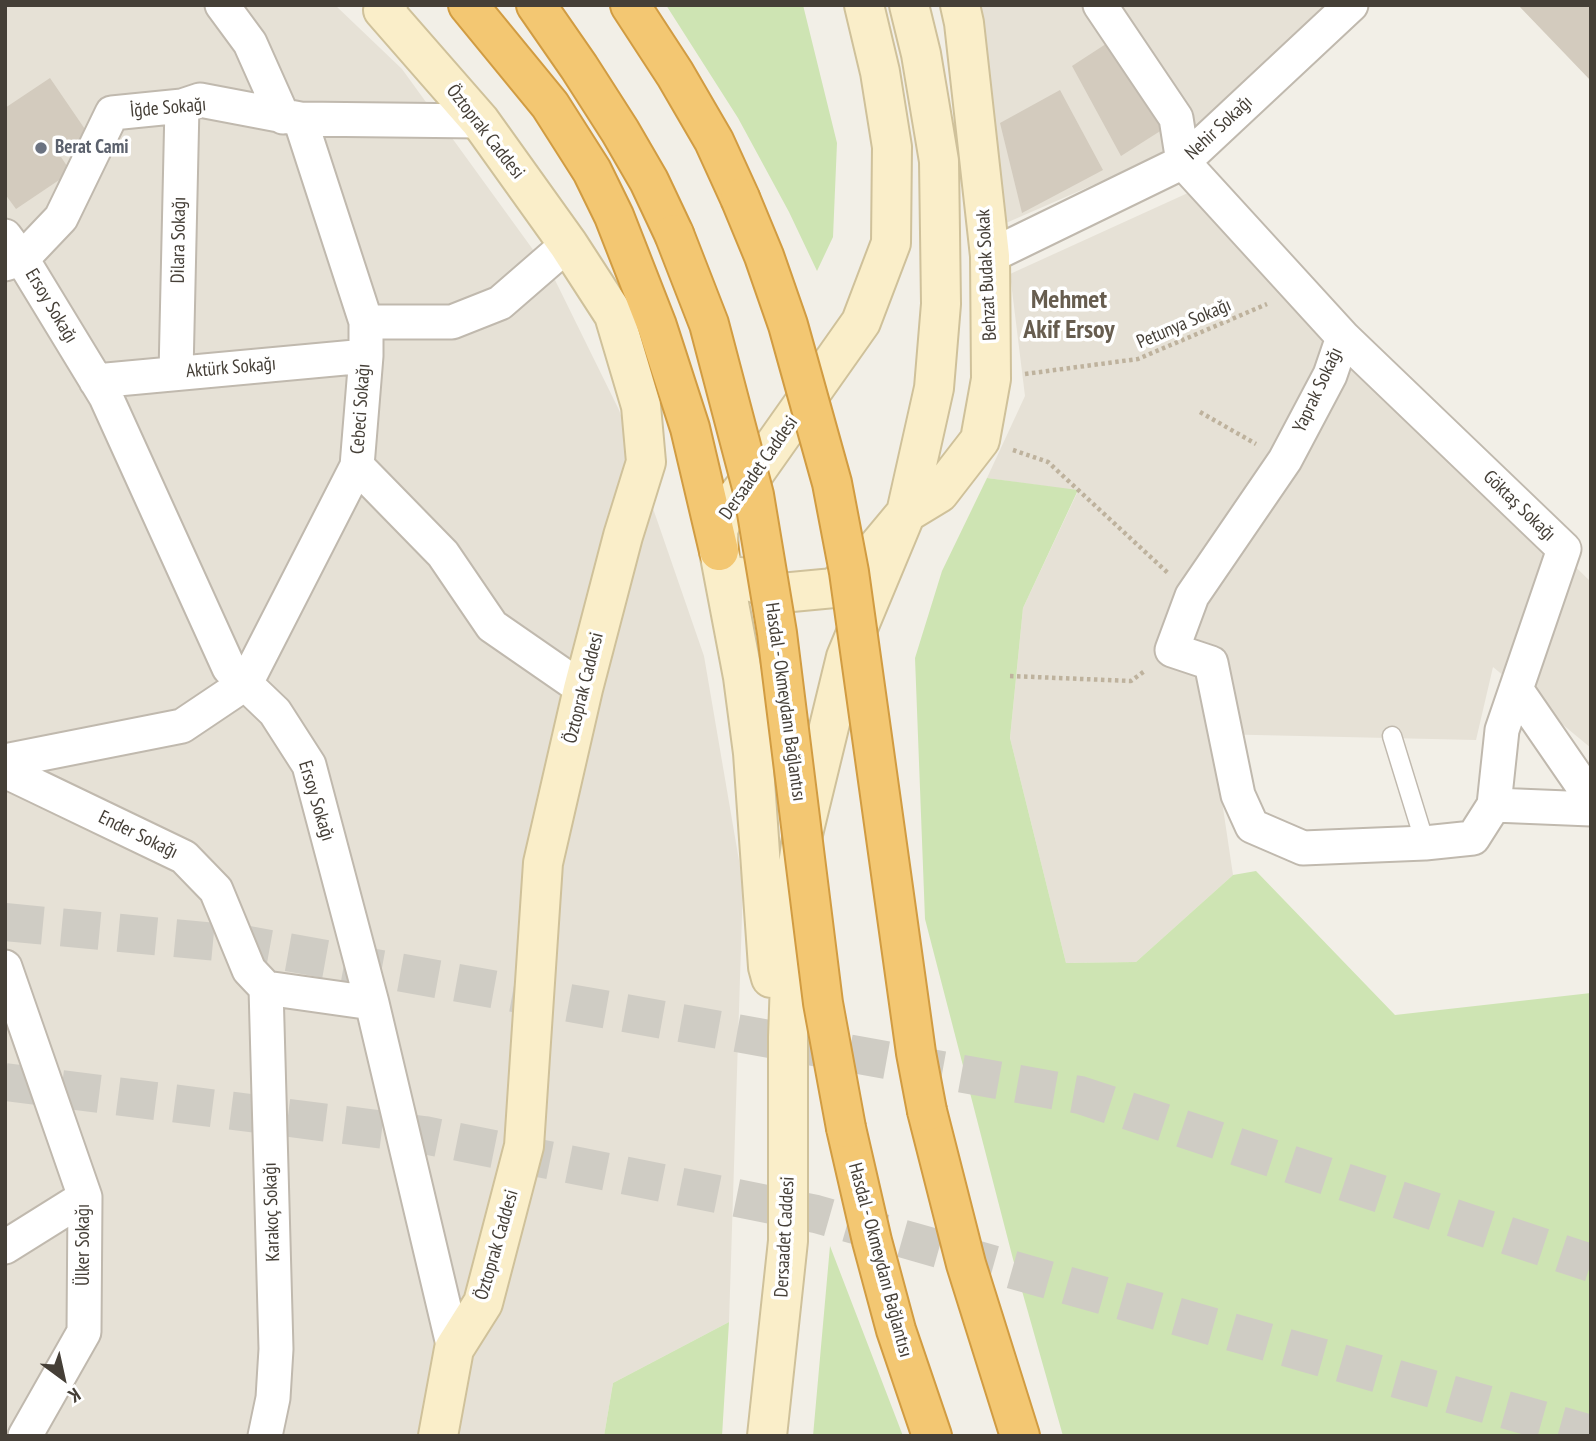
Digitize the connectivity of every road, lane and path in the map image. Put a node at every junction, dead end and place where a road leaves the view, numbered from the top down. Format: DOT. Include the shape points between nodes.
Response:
graph roads {
  1 [pos="222,5"];
  2 [pos="468,5"];
  3 [pos="629,5"];
  4 [pos="864,5"];
  5 [pos="909,5"];
  6 [pos="960,5"];
  7 [pos="1100,5"];
  8 [pos="1351,5"];
  9 [pos="383,7"];
  10 [pos="536,8"];
  11 [pos="182,106"];
  12 [pos="292,118"];
  13 [pos="480,121"];
  14 [pos="1183,162"];
  15 [pos="568,244"];
  16 [pos="11,253"];
  17 [pos="990,256"];
  18 [pos="1300,289"];
  19 [pos="366,321"];
  20 [pos="1343,337"];
  21 [pos="366,356"];
  22 [pos="176,373"];
  23 [pos="991,379"];
  24 [pos="96,381"];
  25 [pos="1200,412"];
  26 [pos="980,440"];
  27 [pos="1285,460"];
  28 [pos="357,466"];
  29 [pos="906,513"];
  30 [pos="719,551"];
  31 [pos="1192,596"];
  32 [pos="1172,650"];
  33 [pos="1010,676"];
  34 [pos="246,683"];
  35 [pos="583,689"];
  36 [pos="1516,689"];
  37 [pos="1392,736"];
  38 [pos="5,761"];
  39 [pos="5,771"];
  40 [pos="1591,798"];
  41 [pos="1494,805"];
  42 [pos="1591,809"];
  43 [pos="1425,843"];
  44 [pos="5,967"];
  45 [pos="266,988"];
  46 [pos="372,1003"];
  47 [pos="788,1037"];
  48 [pos="86,1197"];
  49 [pos="5,1247"];
  50 [pos="454,1349"];
  51 [pos="5,1426"];
  52 [pos="25,1436"];
  53 [pos="265,1436"];
  54 [pos="438,1436"];
  55 [pos="767,1436"];
  56 [pos="932,1436"];
  57 [pos="1020,1436"];
  1 -- 12 [label="street, Cebeci Sokağı" via="250,43"];
  2 -- 30 [label="highway" via="550,105 614,216 690,428"];
  3 -- 57 [label="highway, bridge" via="675,74 740,198 788,325 832,483 927,1111 965,1264"];
  4 -- 30 [label="main road, Dersaadet Caddesi" via="892,147 891,243 861,322 725,512 718,531"];
  5 -- 29 [label="main road, Dersaadet Caddesi" via="939,161 941,304 934,388"];
  6 -- 17 [label="main road, Behzat Budak Sokak"];
  7 -- 14 [label="street" via="1176,118"];
  8 -- 14 [label="street, Nehir Sokağı"];
  9 -- 13 [label="main road, Öztoprak Caddesi"];
  10 -- 56 [label="highway, Hasdal - Okmeydanı Bağlantısı, bridge" via="579,67 649,181 709,324 754,495 777,634 823,1003 846,1128 896,1330"];
  11 -- 12 [label="street, İğde Sokağı" via="200,100"];
  11 -- 16 [label="street, İğde Sokağı" via="111,113 61,218"];
  11 -- 22 [label="street, Dilara Sokağı"];
  12 -- 13 [label="street, İğde Sokağı"];
  12 -- 19 [label="street, Cebeci Sokağı"];
  13 -- 15 [label="main road, Öztoprak Caddesi"];
  14 -- 17 [label="street, Nehir Sokağı"];
  14 -- 18 [label="street, Yaprak Sokağı"];
  15 -- 19 [label="street" via="500,303 452,322"];
  15 -- 35 [label="main road, Öztoprak Caddesi" via="614,315 641,406 646,462"];
  16 -- 24 [label="street, Ersoy Sokağı"];
  17 -- 23 [label="main road, Behzat Budak Sokak"];
  18 -- 20 [label="street, Yaprak Sokağı"];
  18 -- 23 [label="path, Petunya Sokağı" via="1138,359"];
  19 -- 21 [label="street, Cebeci Sokağı"];
  20 -- 27 [label="street, Yaprak Sokağı" via="1330,375"];
  20 -- 36 [label="street, Göktaş Sokağı" via="1564,550"];
  21 -- 22 [label="street, Aktürk Sokağı"];
  21 -- 28 [label="street, Cebeci Sokağı"];
  22 -- 24 [label="street, Aktürk Sokağı"];
  23 -- 26 [label="main road, Behzat Budak Sokak"];
  24 -- 34 [label="street, Ersoy Sokağı" via="229,668"];
  25 -- 27 [label="path"];
  26 -- 29 [label="main road, Behzat Budak Sokak" via="939,493"];
  26 -- 31 [label="path" via="1048,462"];
  27 -- 31 [label="street, Yaprak Sokağı"];
  28 -- 34 [label="street, Cebeci Sokağı"];
  28 -- 35 [label="street" via="443,554 492,626"];
  29 -- 30 [label="main road" via="871,555 834,588 781,593 737,576"];
  29 -- 47 [label="main road, Dersaadet Caddesi" via="846,657 802,838 793,898"];
  30 -- 47 [label="main road, Dersaadet Caddesi" via="753,753 768,967"];
  31 -- 32 [label="street, Yaprak Sokağı"];
  32 -- 33 [label="path" via="1131,681"];
  32 -- 43 [label="street" via="1211,663 1238,795 1252,825 1303,848"];
  34 -- 38 [label="street" via="181,726"];
  34 -- 46 [label="street, Ersoy Sokağı" via="275,712 309,765"];
  35 -- 50 [label="main road, Öztoprak Caddesi" via="543,863 524,1146 482,1303"];
  36 -- 40 [label="street"];
  36 -- 41 [label="street, Göktaş Sokağı" via="1502,730"];
  37 -- 43 [label="lane"];
  39 -- 45 [label="street, Ender Sokağı" via="184,857 216,890 250,970"];
  41 -- 42 [label="street"];
  41 -- 43 [label="street" via="1473,838"];
  44 -- 48 [label="street, Ülker Sokağı"];
  45 -- 46 [label="street"];
  45 -- 53 [label="street, Karakoç Sokağı" via="276,1349 274,1398"];
  46 -- 50 [label="street, Ersoy Sokağı"];
  47 -- 55 [label="main road, Dersaadet Caddesi" via="788,1241"];
  48 -- 49 [label="street"];
  48 -- 52 [label="street, Ülker Sokağı" via="84,1332"];
  50 -- 54 [label="main road, Öztoprak Caddesi"];
  51 -- 52 [label="street"];
}
